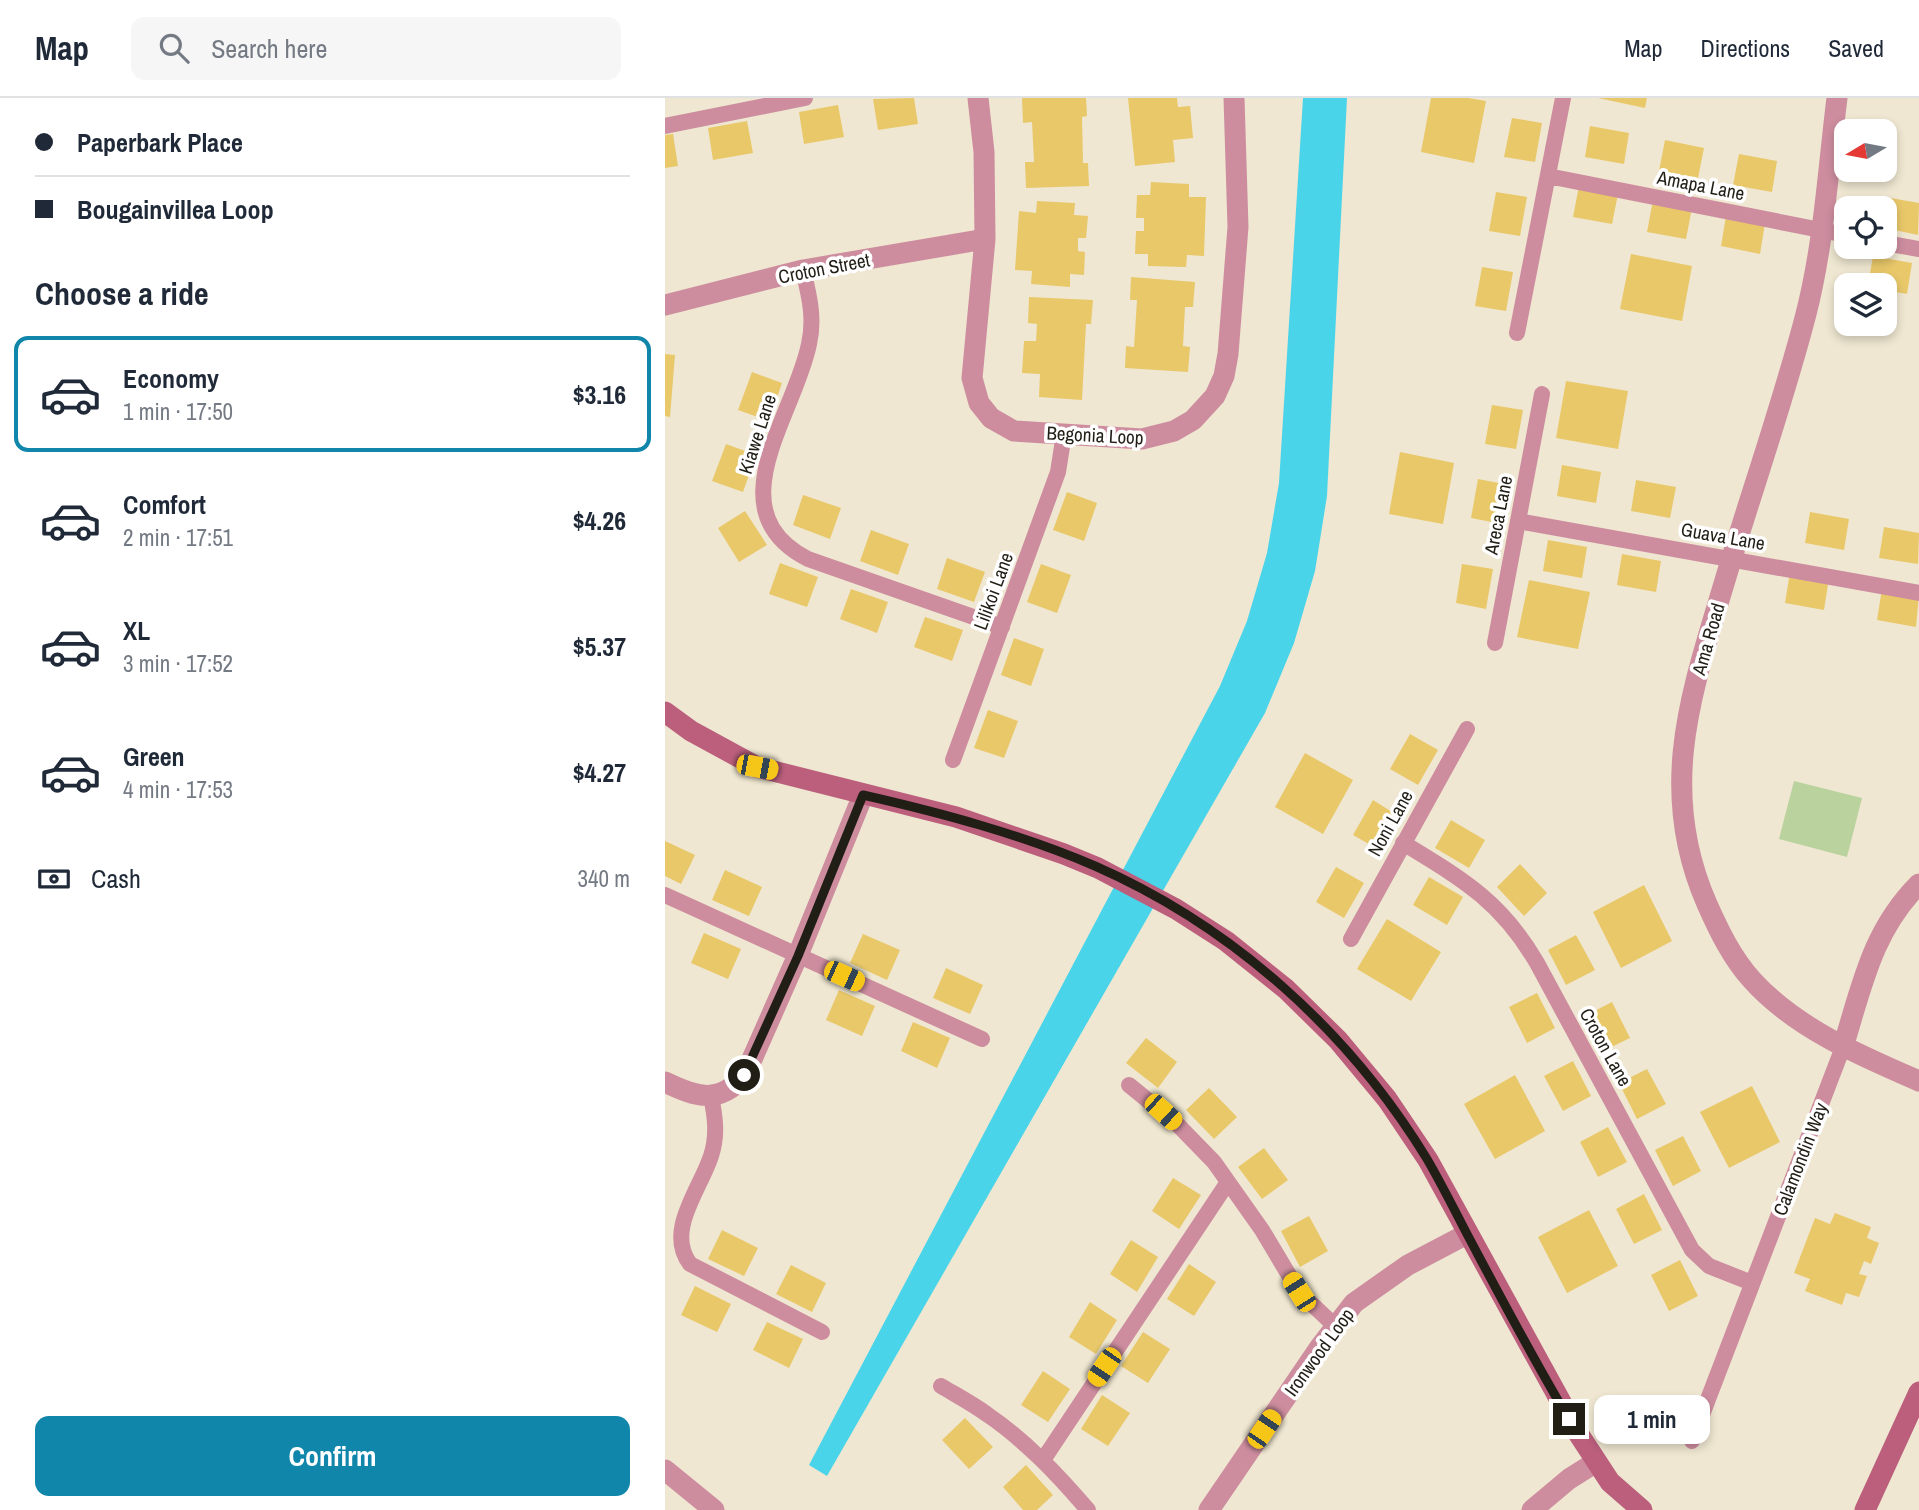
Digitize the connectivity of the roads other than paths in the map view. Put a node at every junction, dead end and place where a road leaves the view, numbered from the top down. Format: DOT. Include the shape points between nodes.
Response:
graph roads {
  1 [pos="805,98"];
  2 [pos="978,98"];
  3 [pos="1234,98"];
  4 [pos="1563,98"];
  5 [pos="1837,98"];
  6 [pos="744,103"];
  7 [pos="665,126"];
  8 [pos="1548,176"];
  9 [pos="1821,231"];
  10 [pos="1834,233"];
  11 [pos="985,239"];
  12 [pos="1897,245"];
  13 [pos="1919,249"];
  14 [pos="803,270"];
  15 [pos="665,305"];
  16 [pos="1517,333"];
  17 [pos="1542,394"];
  18 [pos="1064,434"];
  19 [pos="1518,521"];
  20 [pos="1732,559"];
  21 [pos="1919,593"];
  22 [pos="1002,627"];
  23 [pos="1495,643"];
  24 [pos="665,712"];
  25 [pos="1467,729"];
  26 [pos="953,760"];
  27 [pos="863,795"];
  28 [pos="1403,843"];
  29 [pos="1919,884"];
  30 [pos="665,895"];
  31 [pos="1351,939"];
  32 [pos="798,956"];
  33 [pos="982,1039"];
  34 [pos="1843,1047"];
  35 [pos="1919,1081"];
  36 [pos="665,1082"];
  37 [pos="1129,1085"];
  38 [pos="711,1096"];
  39 [pos="1228,1182"];
  40 [pos="1467,1234"];
  41 [pos="1752,1283"];
  42 [pos="1335,1326"];
  43 [pos="822,1332"];
  44 [pos="940,1386"];
  45 [pos="1919,1392"];
  46 [pos="1692,1441"];
  47 [pos="1042,1460"];
  48 [pos="1596,1462"];
  49 [pos="665,1470"];
  50 [pos="715,1510"];
  51 [pos="1089,1510"];
  52 [pos="1209,1510"];
  53 [pos="1532,1510"];
  54 [pos="1643,1510"];
  55 [pos="1865,1510"];
  1 -- 6 [label="lane"];
  2 -- 11 [label="street, Begonia Loop"];
  3 -- 18 [label="street, Begonia Loop" via="1238,227 1228,354 1215,396 1193,420 1164,435 1142,439"];
  4 -- 8 [label="lane"];
  5 -- 9 [label="street, Ama Road"];
  6 -- 7 [label="lane"];
  8 -- 9 [label="lane, Amapa Lane"];
  8 -- 16 [label="lane"];
  9 -- 10 [label="lane, Amapa Lane"];
  9 -- 20 [label="street, Ama Road" via="1806,314"];
  11 -- 14 [label="street, Croton Street"];
  11 -- 18 [label="street, Begonia Loop" via="972,371 976,397 991,418 1008,429"];
  12 -- 13 [label="lane"];
  14 -- 15 [label="street, Croton Street"];
  14 -- 22 [label="lane, Kiawe Lane" via="811,333 763,475 763,501 771,525 786,546 808,559"];
  17 -- 19 [label="lane, Areca Lane"];
  18 -- 22 [label="lane, Lilikoi Lane" via="1058,472"];
  19 -- 20 [label="lane, Guava Lane"];
  19 -- 23 [label="lane, Areca Lane"];
  20 -- 21 [label="lane, Guava Lane"];
  20 -- 34 [label="street, Ama Road" via="1689,706 1680,778 1687,848 1714,920 1753,981"];
  22 -- 26 [label="lane, Lilikoi Lane"];
  24 -- 27 [label="street" via="757,767"];
  25 -- 28 [label="lane, Noni Lane"];
  27 -- 32 [label="street"];
  27 -- 40 [label="street" via="957,817 1064,854 1176,909 1226,941 1286,989 1338,1040 1428,1160"];
  28 -- 31 [label="lane, Noni Lane"];
  28 -- 41 [label="lane, Croton Lane" via="1472,887 1513,926 1692,1250 1709,1266"];
  29 -- 34 [label="street, Calamondin Way" via="1893,912 1875,944"];
  30 -- 32 [label="lane"];
  32 -- 33 [label="lane"];
  32 -- 38 [label="street" via="748,1070 733,1087"];
  34 -- 35 [label="street, Ama Road"];
  34 -- 41 [label="lane, Calamondin Way"];
  36 -- 38 [label="street" via="694,1095"];
  37 -- 39 [label="lane" via="1177,1125"];
  38 -- 43 [label="lane" via="716,1125 713,1147 675,1227 679,1252 690,1264"];
  39 -- 42 [label="lane" via="1299,1292"];
  39 -- 47 [label="lane"];
  40 -- 42 [label="street, Ironwood Loop" via="1385,1279 1354,1303"];
  40 -- 48 [label="street"];
  41 -- 46 [label="lane, Calamondin Way"];
  42 -- 52 [label="street, Ironwood Loop"];
  44 -- 47 [label="lane" via="988,1414"];
  45 -- 55 [label="street"];
  47 -- 51 [label="lane"];
  48 -- 53 [label="street"];
  48 -- 54 [label="street" via="1610,1482"];
  49 -- 50 [label="street"];
}
